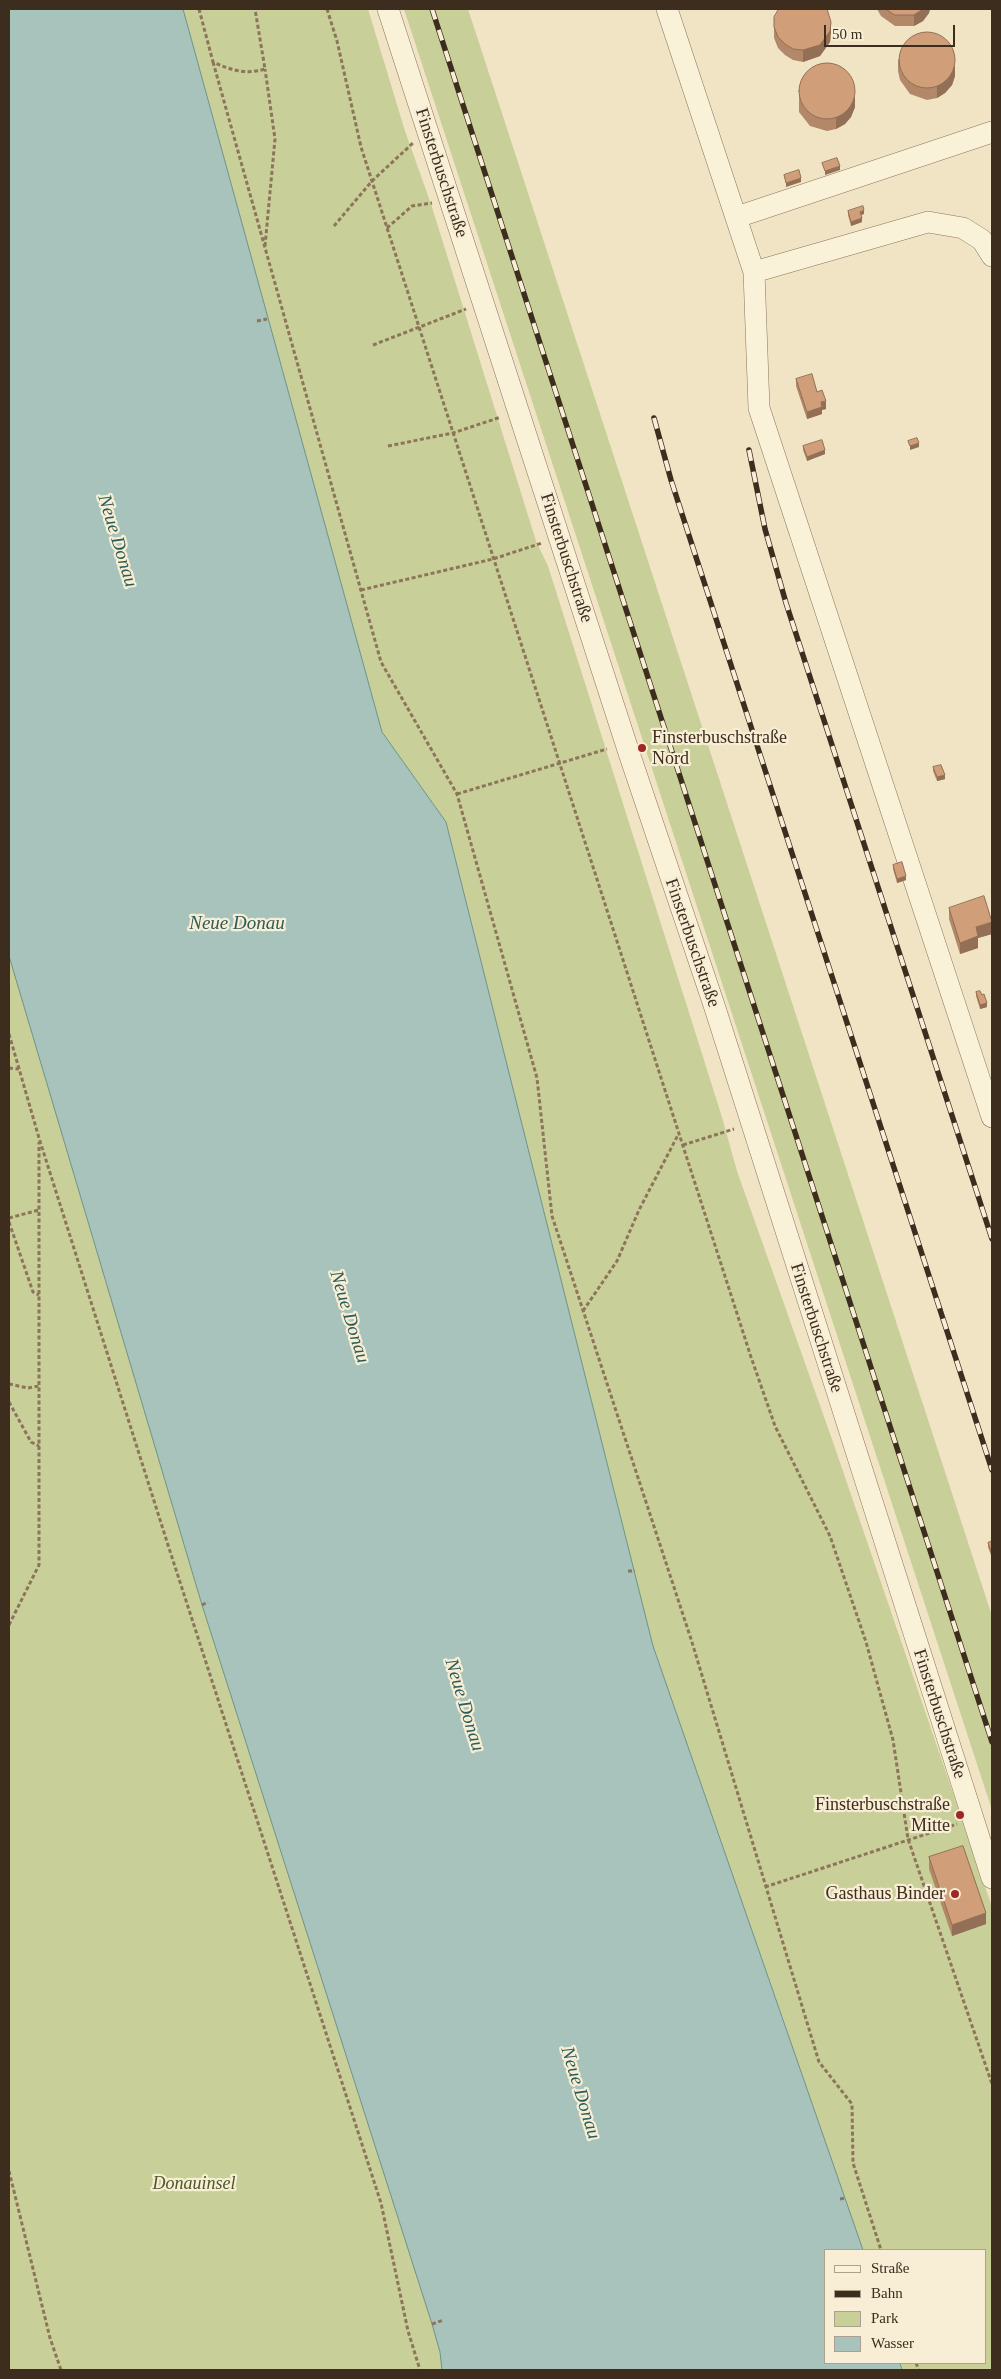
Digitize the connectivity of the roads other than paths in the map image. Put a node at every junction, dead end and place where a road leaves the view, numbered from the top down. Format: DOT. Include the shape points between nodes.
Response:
graph roads {
  1 [pos="388,9"];
  2 [pos="667,9"];
  3 [pos="992,132"];
  4 [pos="737,217"];
  5 [pos="992,256"];
  6 [pos="754,272"];
  7 [pos="992,1117"];
  8 [pos="992,1878"];
  1 -- 8 [label="street, Finsterbuschstraße" via="715,1008"];
  2 -- 4 [label="street"];
  3 -- 4 [label="street"];
  4 -- 6 [label="street"];
  5 -- 6 [label="street" via="982,240 963,228 928,222"];
  6 -- 7 [label="street" via="759,408"];
}
